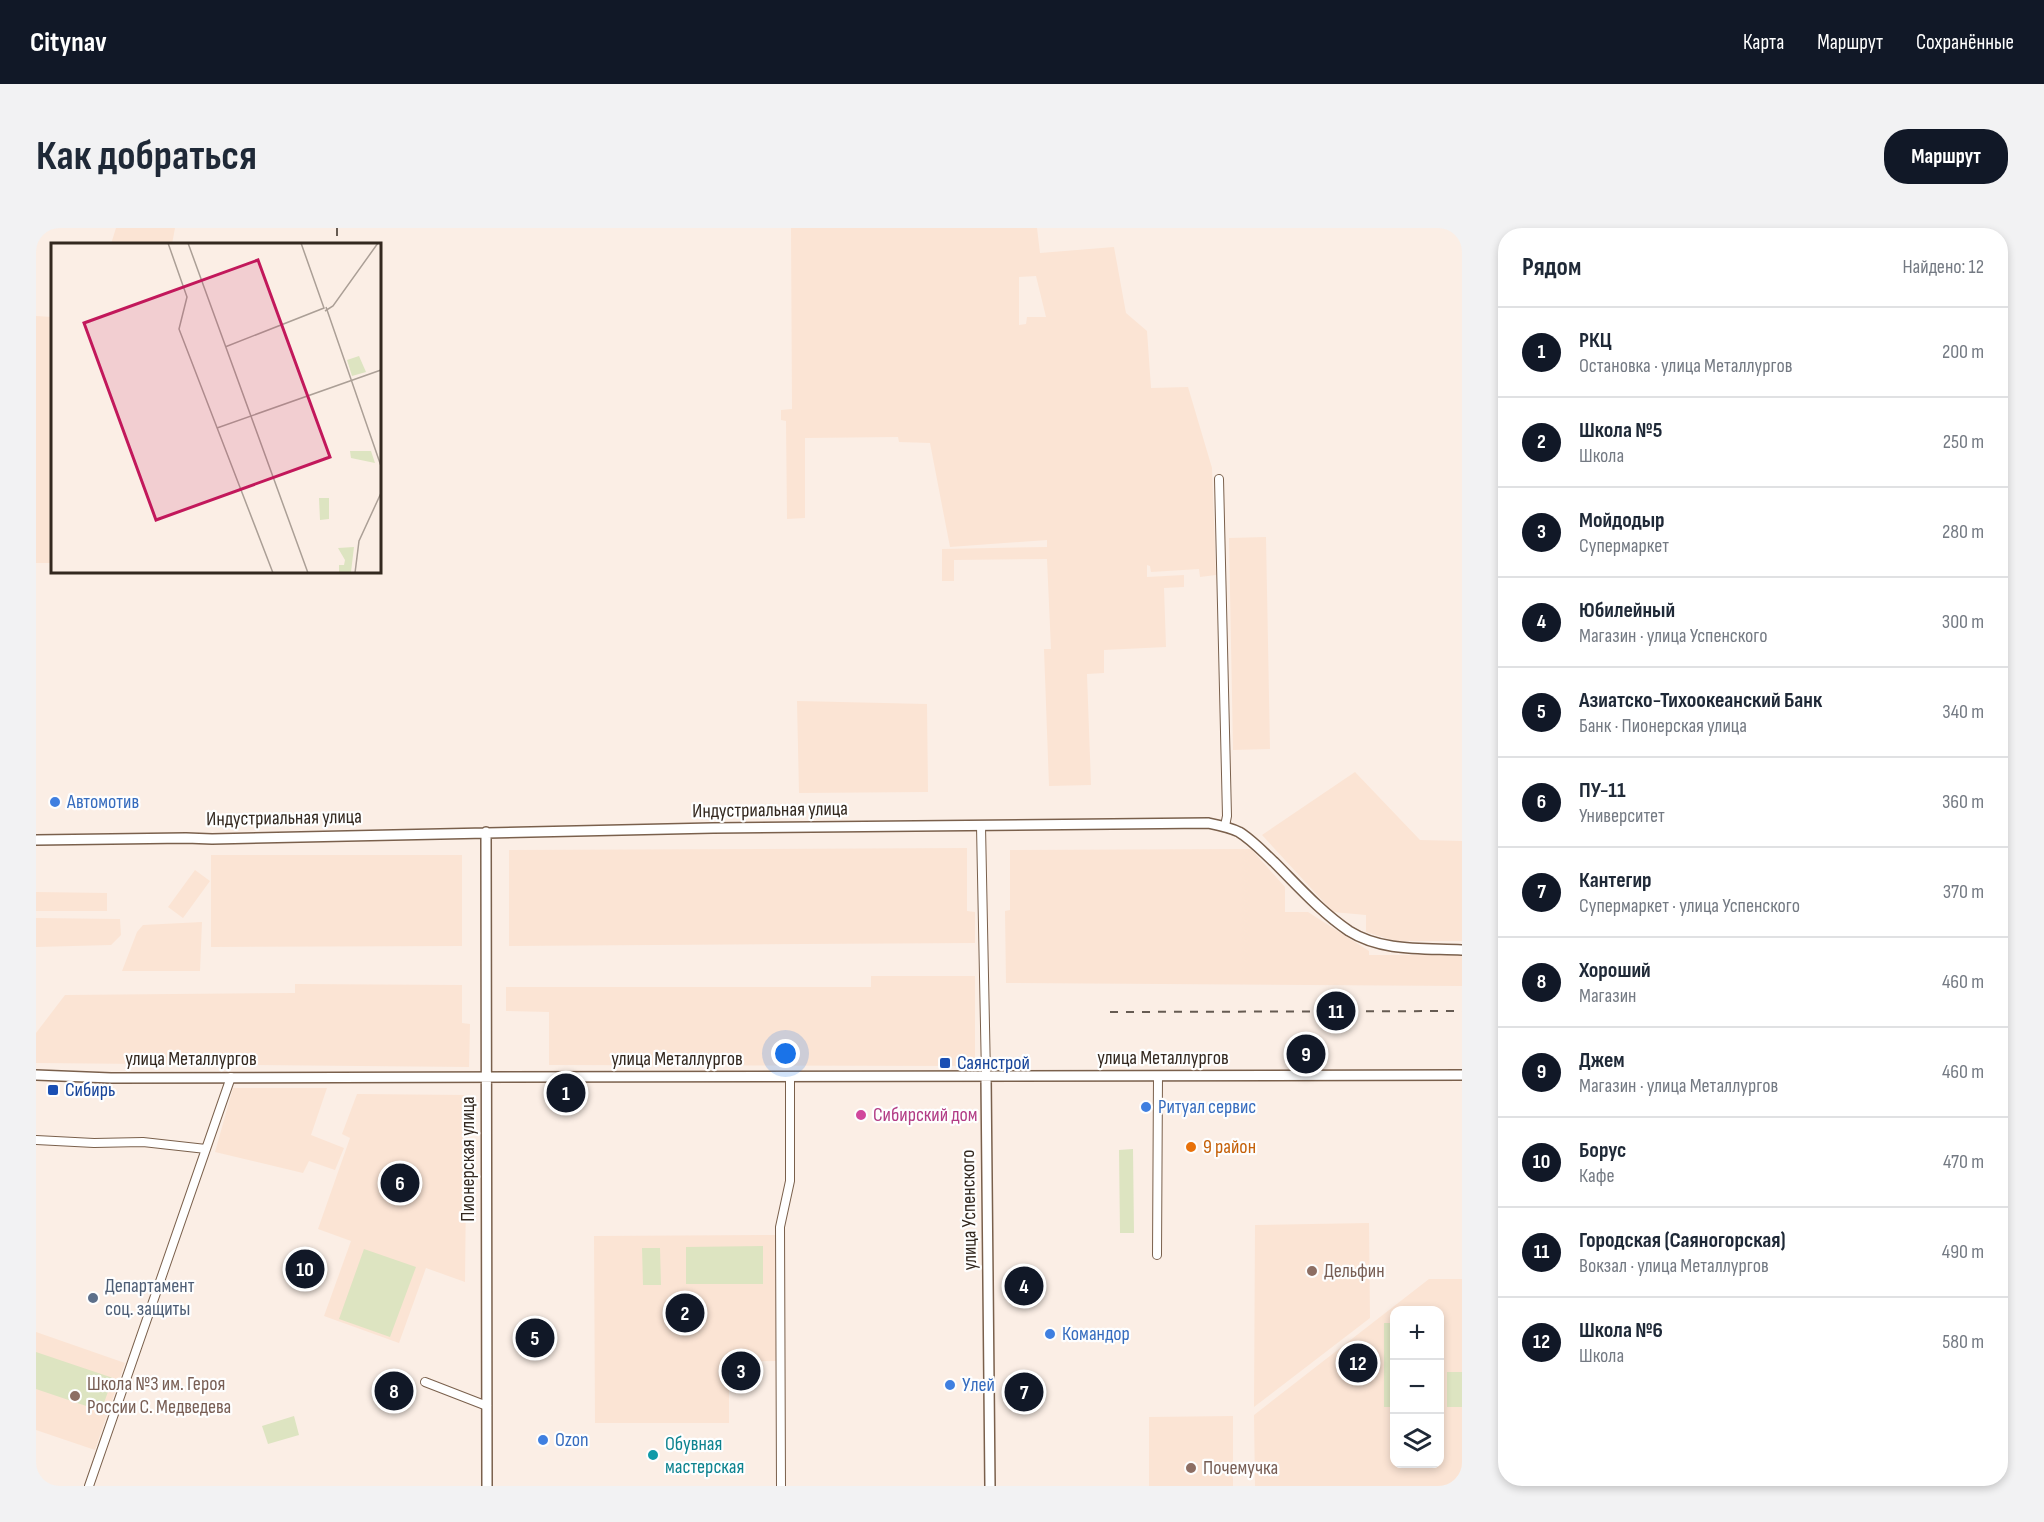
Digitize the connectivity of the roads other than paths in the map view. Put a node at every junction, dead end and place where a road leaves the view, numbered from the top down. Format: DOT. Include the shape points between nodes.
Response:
graph roads {
  1 [pos="1219,479"];
  2 [pos="981,826"];
  3 [pos="1225,826"];
  4 [pos="486,832"];
  5 [pos="36,840"];
  6 [pos="1462,950"];
  7 [pos="36,1075"];
  8 [pos="1462,1075"];
  9 [pos="790,1076"];
  10 [pos="986,1076"];
  11 [pos="1158,1076"];
  12 [pos="231,1077"];
  13 [pos="486,1077"];
  14 [pos="36,1140"];
  15 [pos="206,1149"];
  16 [pos="1157,1255"];
  17 [pos="425,1382"];
  18 [pos="487,1406"];
  19 [pos="89,1486"];
  20 [pos="487,1486"];
  21 [pos="781,1486"];
  22 [pos="990,1486"];
  1 -- 3 [label="street"];
  2 -- 3 [label="street, Индустриальная улица" via="1169,822"];
  2 -- 4 [label="street, Индустриальная улица"];
  2 -- 10 [label="street, улица Успенского"];
  3 -- 6 [label="street, Индустриальная улица" via="1264,853 1322,910 1350,931 1393,947"];
  4 -- 5 [label="street, Индустриальная улица"];
  4 -- 13 [label="street, Пионерская улица"];
  7 -- 12 [label="street, улица Металлургов"];
  8 -- 11 [label="street, улица Металлургов"];
  9 -- 10 [label="street, улица Металлургов"];
  9 -- 13 [label="street, улица Металлургов"];
  9 -- 21 [label="street" via="790,1181 780,1227"];
  10 -- 11 [label="street, улица Металлургов"];
  10 -- 22 [label="street, улица Успенского"];
  11 -- 16 [label="street"];
  12 -- 13 [label="street, улица Металлургов"];
  12 -- 15 [label="street"];
  13 -- 18 [label="street, Пионерская улица"];
  14 -- 15 [label="street" via="143,1142"];
  15 -- 19 [label="street"];
  17 -- 18 [label="street"];
  18 -- 20 [label="street, Пионерская улица"];
}
